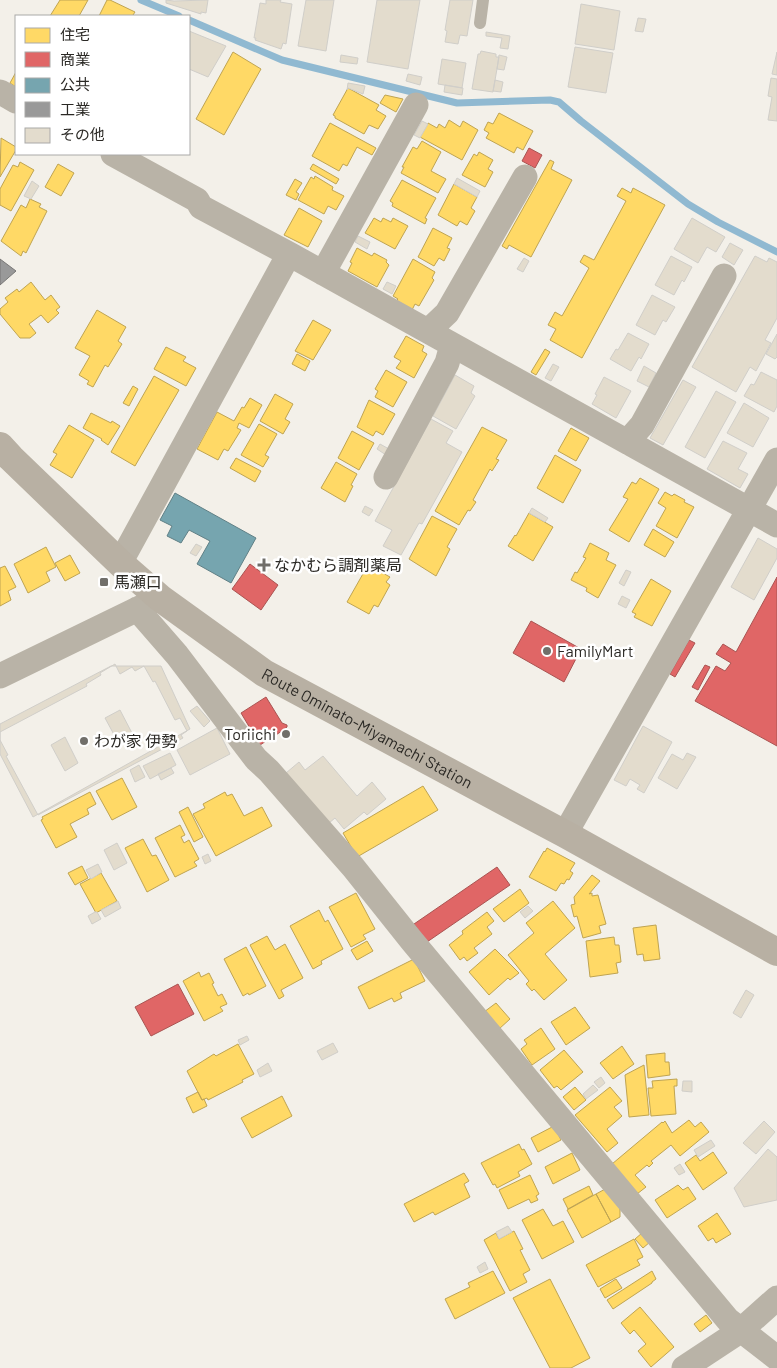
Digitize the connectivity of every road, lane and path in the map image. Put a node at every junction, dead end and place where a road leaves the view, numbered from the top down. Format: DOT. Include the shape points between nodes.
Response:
graph roads {
  1 [pos="484,0"];
  2 [pos="480,24"];
  3 [pos="0,92"];
  4 [pos="15,100"];
  5 [pos="416,105"];
  6 [pos="115,155"];
  7 [pos="525,177"];
  8 [pos="289,254"];
  9 [pos="323,273"];
  10 [pos="724,276"];
  11 [pos="428,331"];
  12 [pos="452,345"];
  13 [pos="627,442"];
  14 [pos="0,446"];
  15 [pos="777,460"];
  16 [pos="386,477"];
  17 [pos="749,510"];
  18 [pos="777,525"];
  19 [pos="120,563"];
  20 [pos="148,604"];
  21 [pos="0,676"];
  22 [pos="565,834"];
  23 [pos="777,952"];
  24 [pos="777,1298"];
  25 [pos="740,1331"];
  26 [pos="777,1358"];
  27 [pos="684,1368"];
  1 -- 2 [label="lane"];
  3 -- 4 [label="street"];
  5 -- 9 [label="street"];
  6 -- 8 [label="street" via="197,200 201,207"];
  7 -- 11 [label="street" via="447,313"];
  8 -- 9 [label="street"];
  8 -- 19 [label="street"];
  9 -- 11 [label="street"];
  10 -- 13 [label="street" via="642,425"];
  11 -- 12 [label="street"];
  12 -- 13 [label="street"];
  12 -- 16 [label="street" via="447,363"];
  13 -- 17 [label="street"];
  14 -- 19 [label="main road, Route Ominato-Miyamachi Station"];
  15 -- 17 [label="street"];
  17 -- 18 [label="street"];
  17 -- 22 [label="street"];
  19 -- 20 [label="main road, Route Ominato-Miyamachi Station"];
  20 -- 21 [label="street"];
  20 -- 22 [label="main road, Route Ominato-Miyamachi Station" via="264,673"];
  20 -- 25 [label="street" via="176,655 256,759 353,867"];
  22 -- 23 [label="main road, Route Ominato-Miyamachi Station"];
  24 -- 25 [label="street"];
  25 -- 26 [label="street"];
  25 -- 27 [label="street"];
}
